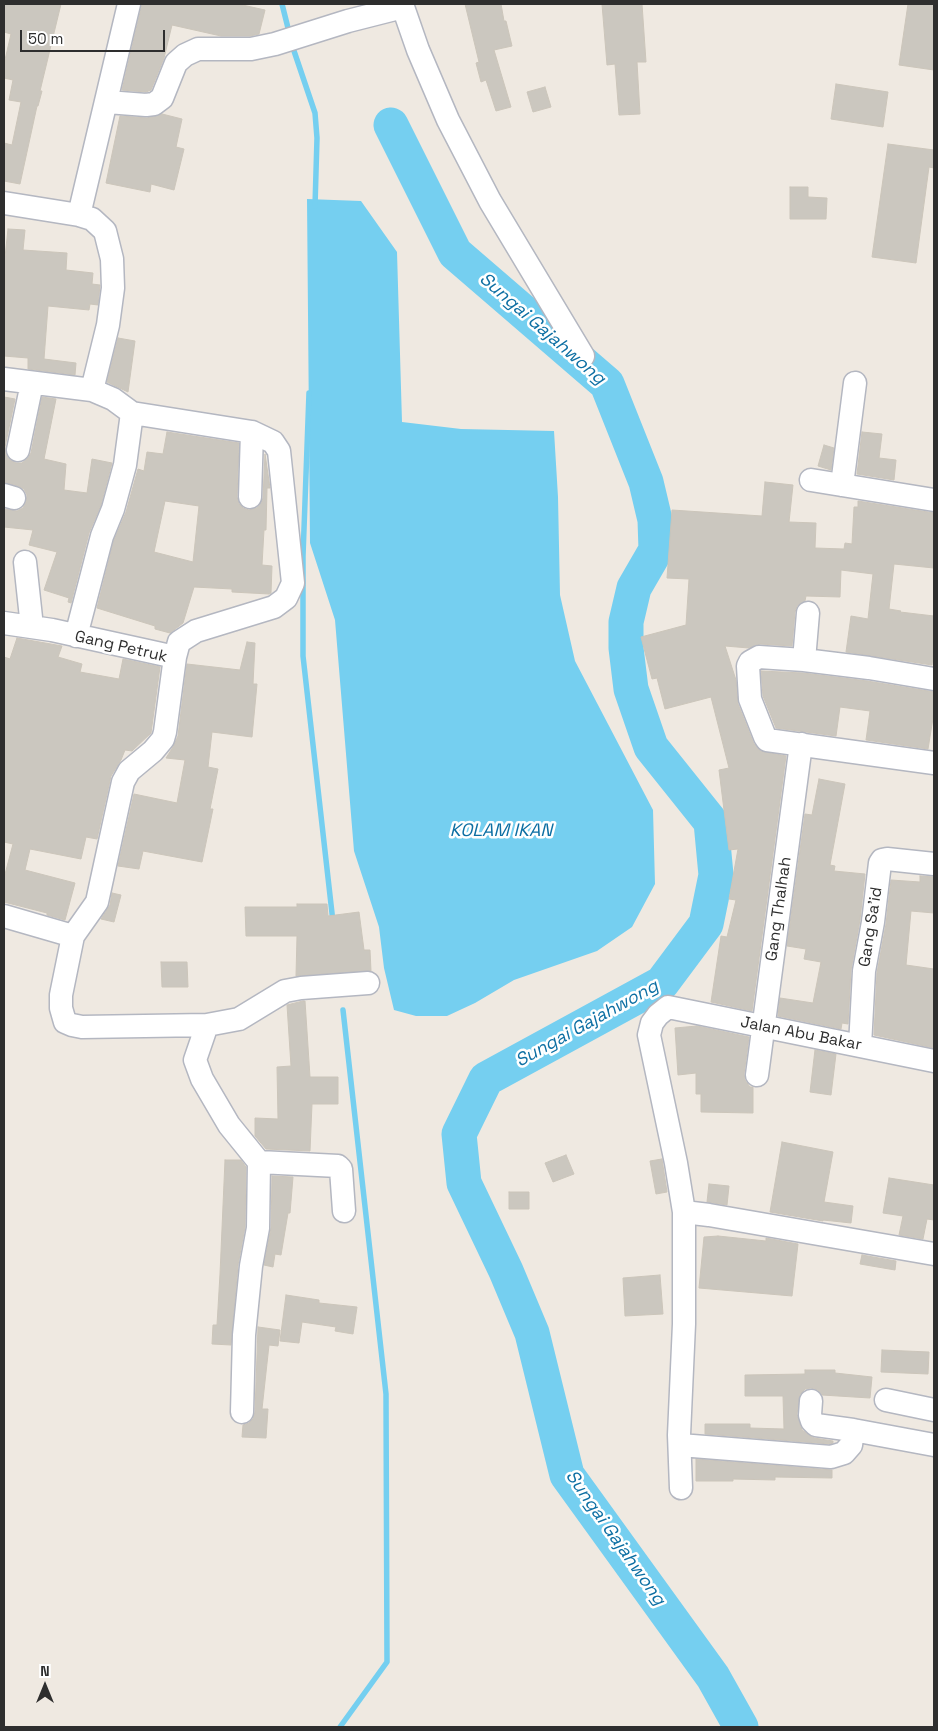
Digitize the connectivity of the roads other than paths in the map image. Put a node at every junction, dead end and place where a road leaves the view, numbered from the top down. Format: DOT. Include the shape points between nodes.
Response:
graph roads {
  1 [pos="129,4"];
  2 [pos="403,5"];
  3 [pos="107,102"];
  4 [pos="4,203"];
  5 [pos="79,215"];
  6 [pos="583,356"];
  7 [pos="4,379"];
  8 [pos="32,383"];
  9 [pos="856,383"];
  10 [pos="92,390"];
  11 [pos="132,413"];
  12 [pos="252,432"];
  13 [pos="18,450"];
  14 [pos="811,480"];
  15 [pos="842,485"];
  16 [pos="250,497"];
  17 [pos="934,500"];
  18 [pos="25,562"];
  19 [pos="808,612"];
  20 [pos="4,624"];
  21 [pos="32,627"];
  22 [pos="76,636"];
  23 [pos="175,658"];
  24 [pos="804,660"];
  25 [pos="934,679"];
  26 [pos="801,744"];
  27 [pos="934,763"];
  28 [pos="934,864"];
  29 [pos="4,916"];
  30 [pos="73,936"];
  31 [pos="368,983"];
  32 [pos="207,1026"];
  33 [pos="764,1027"];
  34 [pos="860,1046"];
  35 [pos="934,1061"];
  36 [pos="757,1075"];
  37 [pos="259,1162"];
  38 [pos="344,1211"];
  39 [pos="684,1212"];
  40 [pos="934,1254"];
  41 [pos="886,1400"];
  42 [pos="811,1401"];
  43 [pos="934,1410"];
  44 [pos="242,1412"];
  45 [pos="853,1430"];
  46 [pos="680,1445"];
  47 [pos="934,1445"];
  48 [pos="681,1488"];
  1 -- 3 [label="street"];
  2 -- 3 [label="street" via="275,44 251,49 198,49 176,63 162,98 154,104"];
  2 -- 6 [label="street" via="448,120 486,193"];
  3 -- 5 [label="street"];
  4 -- 5 [label="street"];
  5 -- 10 [label="street" via="92,219 104,231 112,259 114,288"];
  7 -- 8 [label="street"];
  8 -- 10 [label="street"];
  8 -- 13 [label="street"];
  9 -- 15 [label="street"];
  10 -- 11 [label="street"];
  11 -- 12 [label="street"];
  11 -- 22 [label="street" via="125,465 102,536"];
  12 -- 16 [label="street"];
  12 -- 23 [label="street" via="273,442 279,451 293,583 286,598 274,607 196,631 179,642"];
  14 -- 15 [label="street"];
  15 -- 17 [label="street"];
  18 -- 21 [label="street"];
  19 -- 24 [label="street"];
  20 -- 21 [label="street, Gang Petruk"];
  21 -- 22 [label="street, Gang Petruk"];
  22 -- 23 [label="street, Gang Petruk"];
  23 -- 30 [label="street, Gang Petruk" via="163,739 129,770 123,782 98,902"];
  24 -- 25 [label="street"];
  24 -- 26 [label="street" via="759,658 748,666 750,699 764,737"];
  26 -- 27 [label="street"];
  26 -- 33 [label="street, Gang Thalhah"];
  28 -- 34 [label="street, Gang Sa'id" via="887,860 880,863 864,971"];
  29 -- 30 [label="street"];
  30 -- 32 [label="street" via="61,995 66,1022 82,1027"];
  31 -- 32 [label="street" via="285,992 239,1019"];
  32 -- 37 [label="street" via="196,1060 202,1079 229,1125"];
  33 -- 34 [label="street, Jalan Abu Bakar"];
  33 -- 36 [label="street, Gang Thalhah"];
  33 -- 39 [label="street, Jalan Abu Bakar" via="668,1007 652,1023 649,1035"];
  34 -- 35 [label="street, Jalan Abu Bakar"];
  37 -- 38 [label="street" via="338,1166"];
  37 -- 44 [label="street" via="258,1228 244,1335"];
  39 -- 40 [label="street"];
  39 -- 46 [label="street"];
  41 -- 43 [label="street"];
  42 -- 45 [label="street" via="810,1415 816,1425"];
  45 -- 46 [label="street" via="851,1445 844,1453 831,1457"];
  45 -- 47 [label="street"];
  46 -- 48 [label="street"];
}
